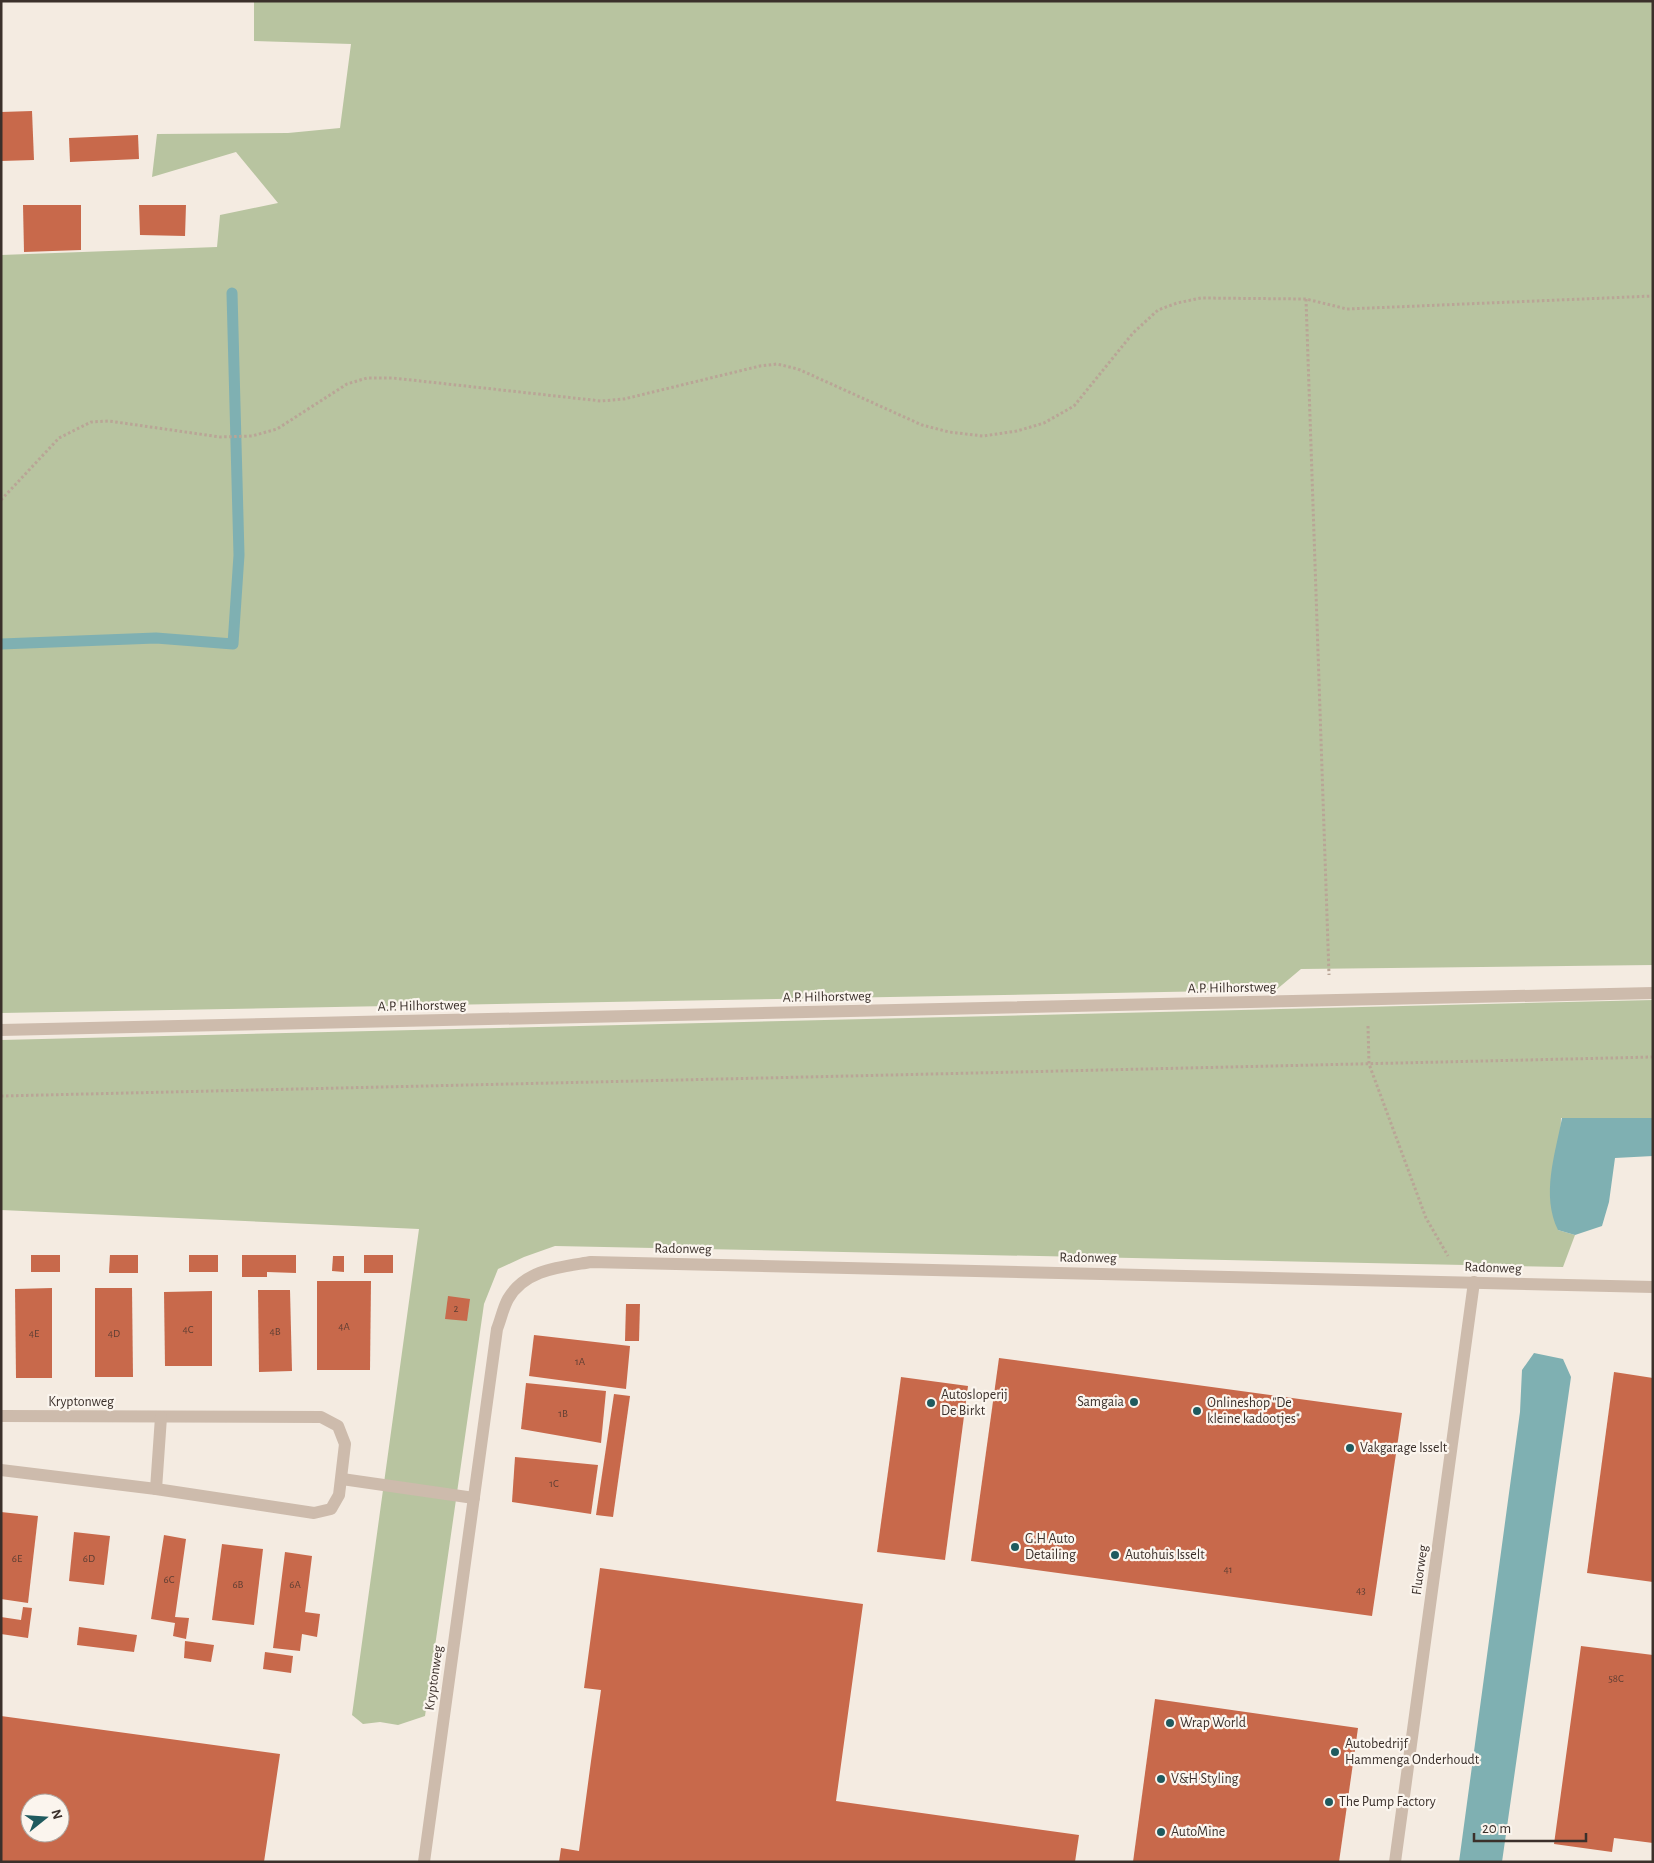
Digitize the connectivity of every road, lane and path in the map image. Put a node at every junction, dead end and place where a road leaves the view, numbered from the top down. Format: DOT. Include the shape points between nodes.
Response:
graph roads {
  1 [pos="1653,296"];
  2 [pos="1306,300"];
  3 [pos="1,500"];
  4 [pos="1653,993"];
  5 [pos="1362,1000"];
  6 [pos="1331,1001"];
  7 [pos="1,1030"];
  8 [pos="1653,1057"];
  9 [pos="1370,1064"];
  10 [pos="1,1096"];
  11 [pos="526,1278"];
  12 [pos="1474,1282"];
  13 [pos="1653,1287"];
  14 [pos="1,1416"];
  15 [pos="161,1417"];
  16 [pos="1,1470"];
  17 [pos="342,1479"];
  18 [pos="156,1489"];
  19 [pos="474,1498"];
  20 [pos="424,1862"];
  21 [pos="1395,1862"];
  1 -- 2 [label="path" via="1347,309"];
  2 -- 3 [label="path" via="1201,298 1158,310 1133,333 1074,406 1044,423 1017,432 983,436 949,432 922,424 798,369 777,364 624,399 601,400 367,378 347,384 277,429 252,436 220,437 109,421 91,422 58,438"];
  2 -- 6 [label="path"];
  4 -- 5 [label="street, A.P. Hilhorstweg"];
  5 -- 6 [label="street, A.P. Hilhorstweg"];
  5 -- 9 [label="path" via="1367,1008"];
  6 -- 7 [label="street, A.P. Hilhorstweg"];
  8 -- 9 [label="path"];
  9 -- 10 [label="path"];
  9 -- 12 [label="path" via="1426,1218 1455,1269"];
  11 -- 12 [label="street, Radonweg" via="551,1268 591,1262"];
  11 -- 19 [label="street, Kryptonweg" via="508,1298 497,1329"];
  12 -- 13 [label="street, Radonweg"];
  12 -- 21 [label="street, Fluorweg"];
  14 -- 15 [label="street, Kryptonweg"];
  15 -- 17 [label="street, Kryptonweg" via="321,1417 338,1426 345,1444"];
  15 -- 18 [label="street"];
  16 -- 18 [label="street, Kryptonweg"];
  17 -- 18 [label="street, Kryptonweg" via="339,1495 330,1509 314,1513"];
  17 -- 19 [label="street"];
  19 -- 20 [label="street, Kryptonweg"];
}
